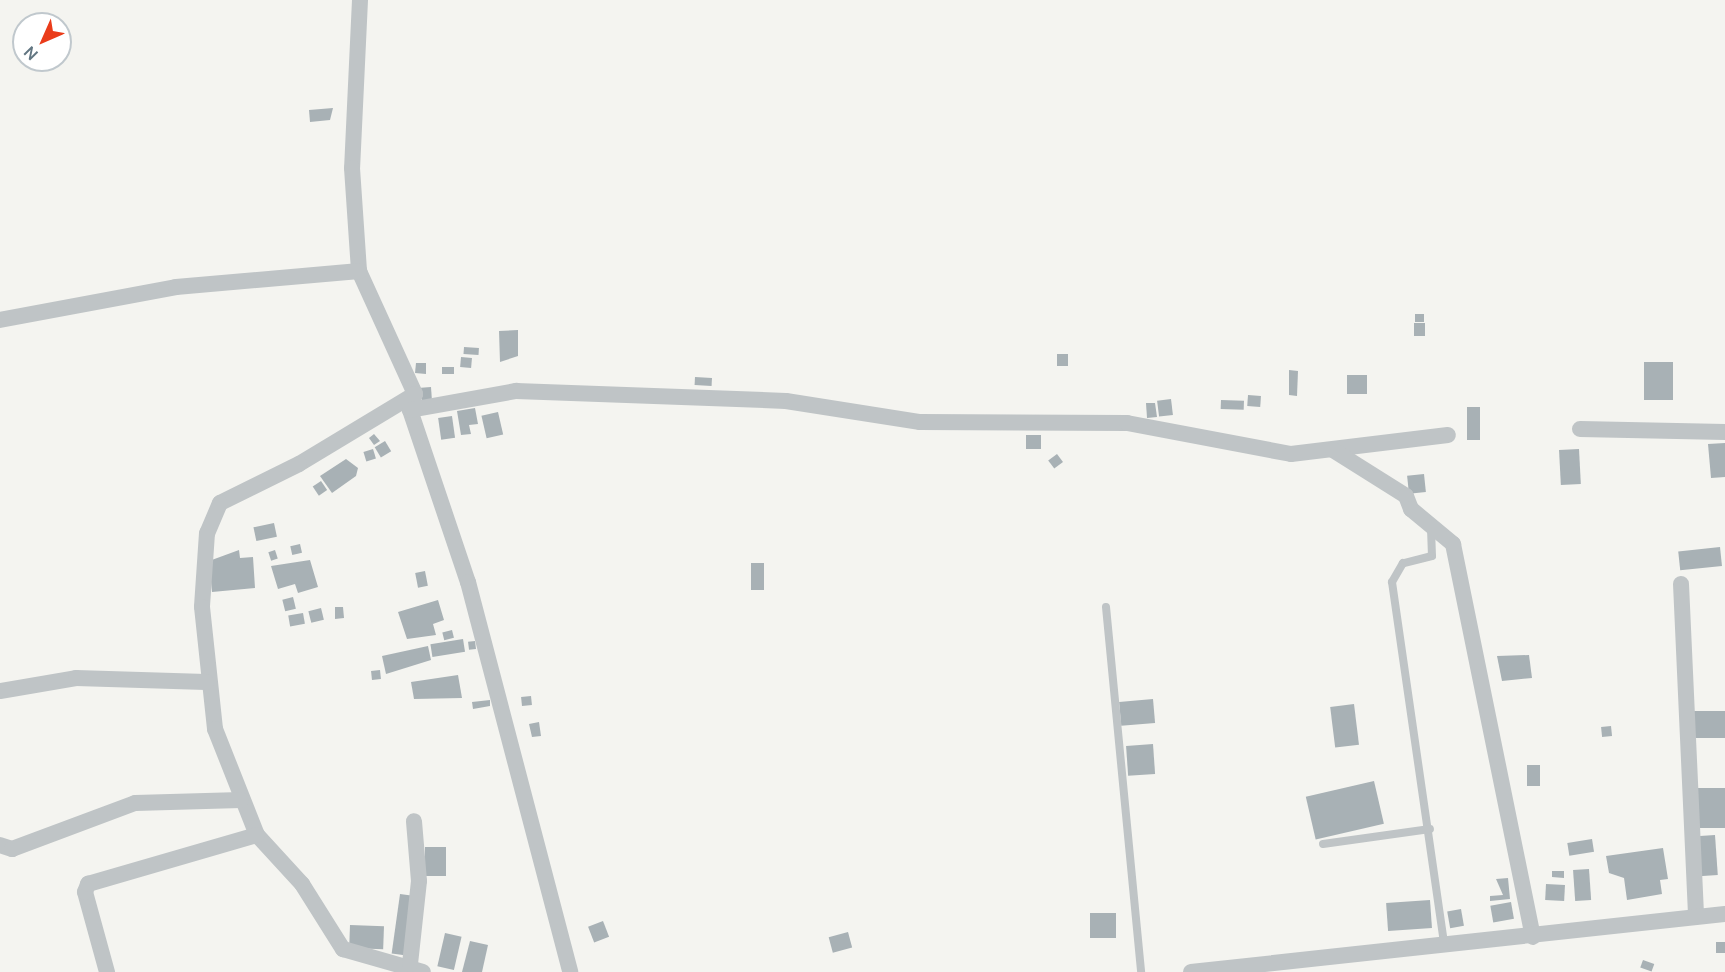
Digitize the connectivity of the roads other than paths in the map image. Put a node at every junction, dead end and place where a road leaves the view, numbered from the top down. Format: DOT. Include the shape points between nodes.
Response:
graph roads {
  1 [pos="360,0"];
  2 [pos="359,271"];
  3 [pos="0,320"];
  4 [pos="416,394"];
  5 [pos="410,410"];
  6 [pos="1580,429"];
  7 [pos="1725,432"];
  8 [pos="1448,435"];
  9 [pos="1333,450"];
  10 [pos="1431,527"];
  11 [pos="1681,584"];
  12 [pos="1106,607"];
  13 [pos="206,682"];
  14 [pos="0,691"];
  15 [pos="241,800"];
  16 [pos="414,820"];
  17 [pos="1430,829"];
  18 [pos="257,835"];
  19 [pos="1323,844"];
  20 [pos="0,845"];
  21 [pos="1725,914"];
  22 [pos="1696,917"];
  23 [pos="1533,938"];
  24 [pos="1445,948"];
  25 [pos="417,968"];
  26 [pos="107,972"];
  27 [pos="570,972"];
  28 [pos="1140,972"];
  29 [pos="1191,972"];
  1 -- 2 [label="street" via="352,168"];
  2 -- 3 [label="street" via="176,287"];
  2 -- 4 [label="street"];
  4 -- 5 [label="street"];
  4 -- 13 [label="street" via="299,464 220,503 207,533 202,607"];
  5 -- 9 [label="street" via="516,391 786,401 920,422 1127,423 1270,453"];
  5 -- 27 [label="street" via="481,626"];
  6 -- 7 [label="street"];
  8 -- 9 [label="street"];
  9 -- 10 [label="street" via="1406,496"];
  10 -- 17 [label="lane" via="1432,556 1403,563 1392,582"];
  10 -- 23 [label="street" via="1454,544 1459,560 1488,731"];
  11 -- 22 [label="street"];
  12 -- 28 [label="lane"];
  13 -- 14 [label="street" via="76,678"];
  13 -- 15 [label="street" via="222,756"];
  15 -- 18 [label="street"];
  15 -- 20 [label="street" via="135,803 12,849"];
  16 -- 25 [label="street" via="419,881"];
  17 -- 19 [label="lane"];
  17 -- 24 [label="lane"];
  18 -- 25 [label="street" via="302,884 343,949"];
  18 -- 26 [label="street" via="88,884 85,892"];
  21 -- 22 [label="street"];
  22 -- 23 [label="street"];
  23 -- 24 [label="street"];
  24 -- 29 [label="street"];
}
